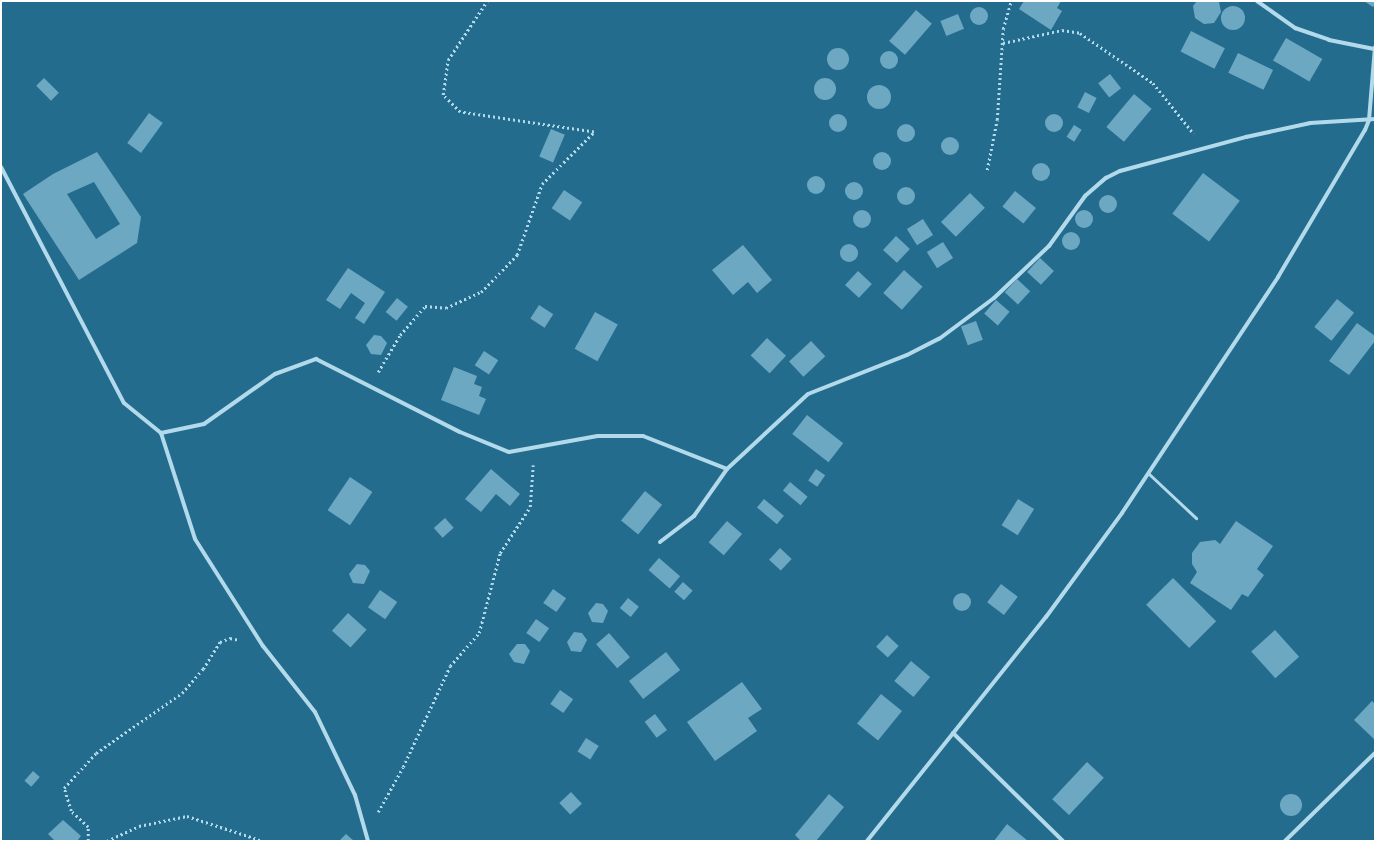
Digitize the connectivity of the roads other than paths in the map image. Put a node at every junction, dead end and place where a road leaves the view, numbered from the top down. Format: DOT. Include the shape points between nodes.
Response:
graph roads {
  1 [pos="1257,1"];
  2 [pos="1375,48"];
  3 [pos="1369,120"];
  4 [pos="1375,120"];
  5 [pos="1,167"];
  6 [pos="161,433"];
  7 [pos="727,470"];
  8 [pos="1148,472"];
  9 [pos="1196,518"];
  10 [pos="660,542"];
  11 [pos="953,734"];
  12 [pos="1375,753"];
  13 [pos="368,841"];
  14 [pos="867,841"];
  15 [pos="1063,841"];
  16 [pos="1285,841"];
  1 -- 2 [label="street" via="1295,28 1329,40"];
  2 -- 3 [label="street"];
  3 -- 4 [label="street"];
  3 -- 7 [label="street" via="1310,123 1204,147 1120,171 1095,186 1050,246 964,322 939,339 907,355 808,394"];
  3 -- 8 [label="street" via="1305,235"];
  5 -- 6 [label="street" via="124,403"];
  6 -- 7 [label="street" via="204,424 275,374 316,359 460,432 510,452 598,436 643,436"];
  6 -- 13 [label="street" via="195,539 263,646 315,712 355,795"];
  7 -- 10 [label="street" via="694,516"];
  8 -- 9 [label="lane"];
  8 -- 11 [label="street" via="1122,513 1046,617"];
  11 -- 14 [label="street"];
  11 -- 15 [label="street"];
  12 -- 16 [label="street"];
}
